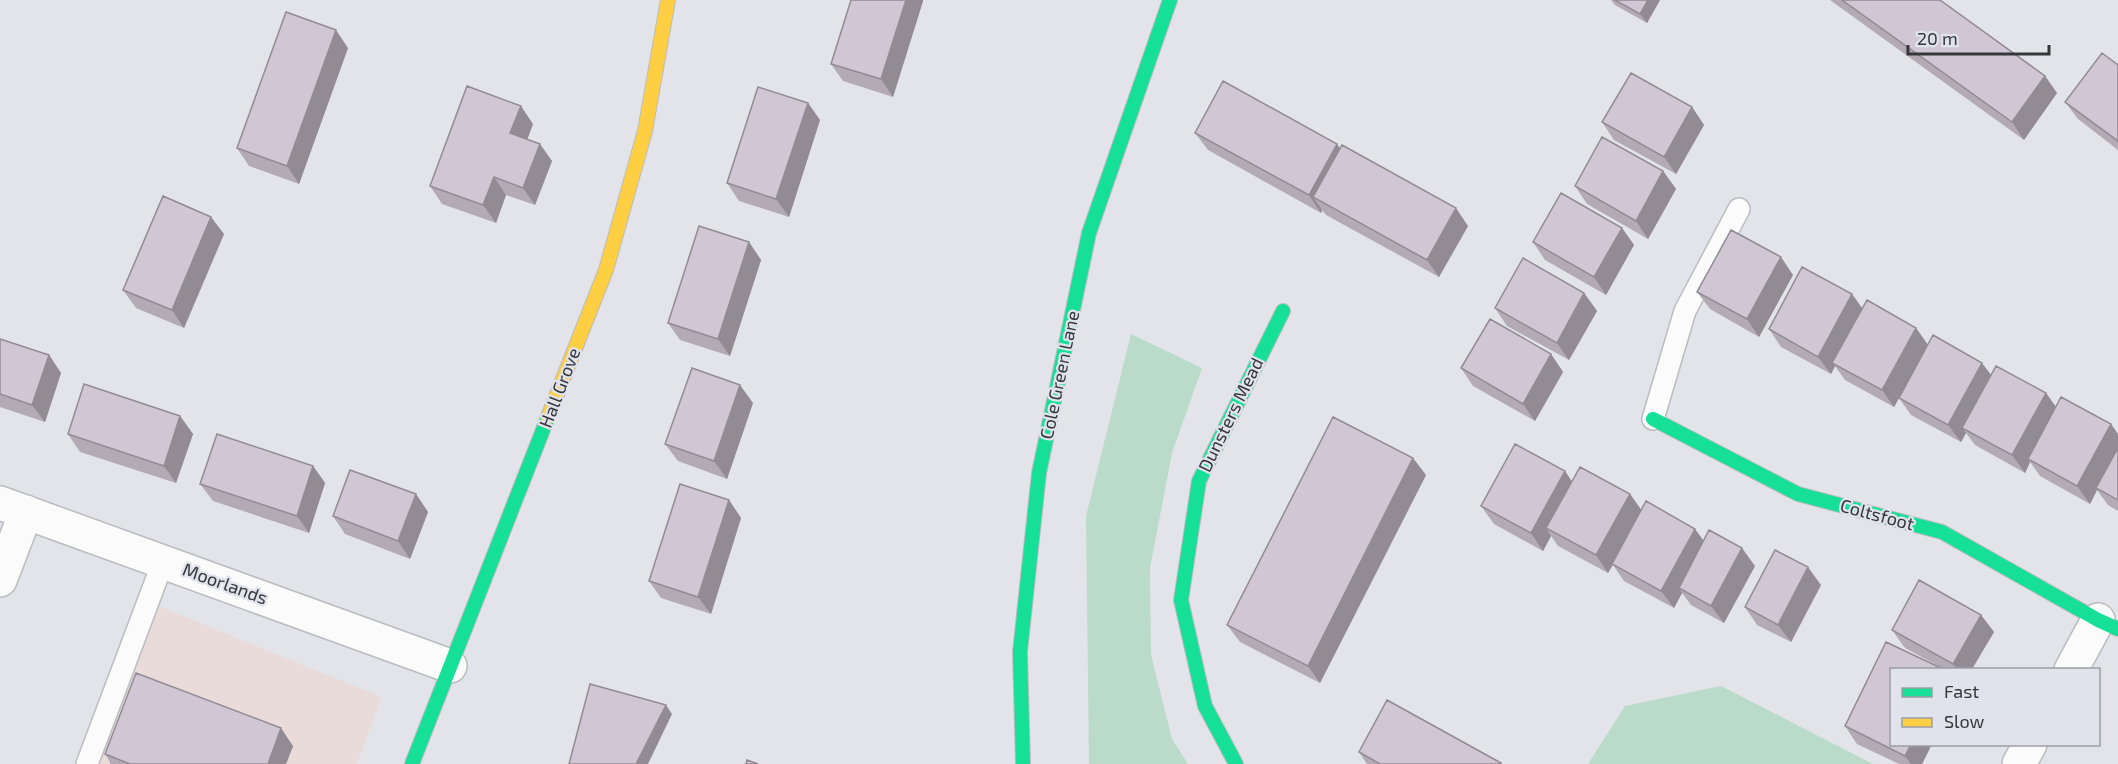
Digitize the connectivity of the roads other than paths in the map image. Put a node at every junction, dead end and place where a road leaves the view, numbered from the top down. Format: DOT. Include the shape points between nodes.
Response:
graph roads {
  1 [pos="669,0"];
  2 [pos="1170,0"];
  3 [pos="1739,209"];
  4 [pos="1283,311"];
  5 [pos="1653,419"];
  6 [pos="13,507"];
  7 [pos="163,562"];
  8 [pos="0,580"];
  9 [pos="2108,624"];
  10 [pos="450,666"];
  11 [pos="2072,668"];
  12 [pos="2029,746"];
  13 [pos="87,764"];
  14 [pos="412,764"];
  15 [pos="1023,764"];
  16 [pos="1236,764"];
  17 [pos="2019,764"];
  1 -- 10 [label="street, Hall Grove" via="645,132 606,270"];
  2 -- 15 [label="street, Cole Green Lane" via="1089,233 1039,473 1020,652"];
  3 -- 5 [label="lane" via="1685,311"];
  4 -- 16 [label="street, Dunsters Mead" via="1199,481 1181,600 1205,706"];
  5 -- 9 [label="street, Coltsfoot" via="1798,494 1942,532"];
  6 -- 7 [label="street, Moorlands"];
  6 -- 8 [label="street"];
  7 -- 10 [label="street, Moorlands"];
  7 -- 13 [label="lane"];
  9 -- 11 [label="street, Coltsfoot"];
  10 -- 14 [label="street, Hall Grove"];
  12 -- 17 [label="street"];
}
